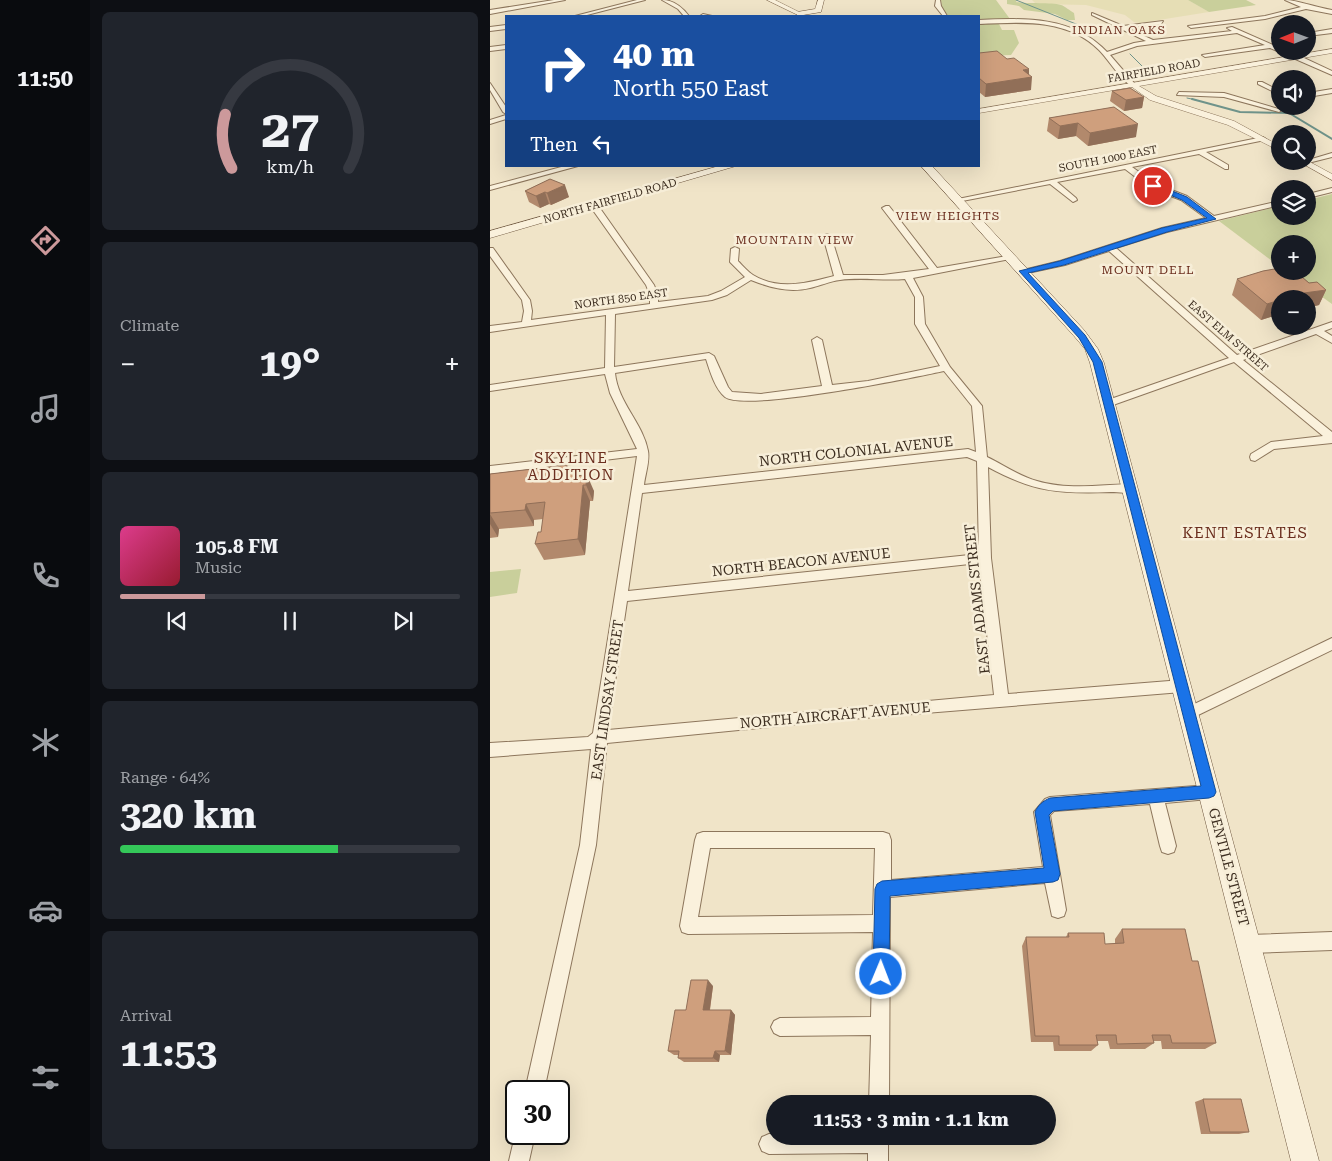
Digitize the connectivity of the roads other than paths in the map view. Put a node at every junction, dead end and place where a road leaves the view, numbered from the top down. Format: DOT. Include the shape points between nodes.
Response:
graph roads {
  1 [pos="563,0"];
  2 [pos="643,0"];
  3 [pos="664,0"];
  4 [pos="770,0"];
  5 [pos="822,0"];
  6 [pos="938,0"];
  7 [pos="1287,0"];
  8 [pos="1306,7"];
  9 [pos="493,12"];
  10 [pos="1332,12"];
  11 [pos="1094,14"];
  12 [pos="597,15"];
  13 [pos="685,15"];
  14 [pos="802,15"];
  15 [pos="824,15"];
  16 [pos="945,15"];
  17 [pos="1268,16"];
  18 [pos="1271,18"];
  19 [pos="980,22"];
  20 [pos="1161,22"];
  21 [pos="505,23"];
  22 [pos="1221,24"];
  23 [pos="1191,26"];
  24 [pos="1121,27"];
  25 [pos="490,29"];
  26 [pos="1332,31"];
  27 [pos="1236,32"];
  28 [pos="1316,33"];
  29 [pos="1152,42"];
  30 [pos="1270,46"];
  31 [pos="505,47"];
  32 [pos="490,49"];
  33 [pos="1332,51"];
  34 [pos="1106,54"];
  35 [pos="1316,54"];
  36 [pos="1205,55"];
  37 [pos="1279,60"];
  38 [pos="1304,60"];
  39 [pos="1332,73"];
  40 [pos="1271,80"];
  41 [pos="1260,83"];
  42 [pos="490,85"];
  43 [pos="1133,85"];
  44 [pos="1250,85"];
  45 [pos="1271,88"];
  46 [pos="1332,91"];
  47 [pos="1316,94"];
  48 [pos="1164,102"];
  49 [pos="1271,108"];
  50 [pos="505,110"];
  51 [pos="980,111"];
  52 [pos="505,118"];
  53 [pos="490,122"];
  54 [pos="1263,139"];
  55 [pos="1271,144"];
  56 [pos="1201,152"];
  57 [pos="1332,155"];
  58 [pos="1316,159"];
  59 [pos="571,167"];
  60 [pos="727,167"];
  61 [pos="927,167"];
  62 [pos="1127,167"];
  63 [pos="1225,167"];
  64 [pos="1316,168"];
  65 [pos="1332,177"];
  66 [pos="1052,182"];
  67 [pos="490,188"];
  68 [pos="1332,190"];
  69 [pos="1316,194"];
  70 [pos="957,200"];
  71 [pos="1073,200"];
  72 [pos="1271,205"];
  73 [pos="594,206"];
  74 [pos="886,208"];
  75 [pos="1213,219"];
  76 [pos="490,236"];
  77 [pos="827,236"];
  78 [pos="735,248"];
  79 [pos="1111,248"];
  80 [pos="490,250"];
  81 [pos="1010,257"];
  82 [pos="934,270"];
  83 [pos="1023,271"];
  84 [pos="908,276"];
  85 [pos="750,277"];
  86 [pos="839,277"];
  87 [pos="654,306"];
  88 [pos="611,312"];
  89 [pos="526,324"];
  90 [pos="1332,325"];
  91 [pos="490,329"];
  92 [pos="1317,330"];
  93 [pos="817,340"];
  94 [pos="1332,340"];
  95 [pos="1234,357"];
  96 [pos="946,368"];
  97 [pos="610,371"];
  98 [pos="490,388"];
  99 [pos="828,389"];
  100 [pos="1109,403"];
  101 [pos="1332,438"];
  102 [pos="643,452"];
  103 [pos="1255,457"];
  104 [pos="982,458"];
  105 [pos="490,470"];
  106 [pos="1130,488"];
  107 [pos="637,490"];
  108 [pos="985,558"];
  109 [pos="621,597"];
  110 [pos="1332,644"];
  111 [pos="1182,686"];
  112 [pos="1002,700"];
  113 [pos="1189,713"];
  114 [pos="600,737"];
  115 [pos="490,750"];
  116 [pos="1209,792"];
  117 [pos="1156,796"];
  118 [pos="1168,846"];
  119 [pos="1053,874"];
  120 [pos="882,889"];
  121 [pos="1058,910"];
  122 [pos="882,923"];
  123 [pos="1332,940"];
  124 [pos="1249,944"];
  125 [pos="880,1026"];
  126 [pos="780,1027"];
  127 [pos="536,1080"];
  128 [pos="879,1095"];
  129 [pos="523,1145"];
  130 [pos="805,1145"];
  131 [pos="878,1147"];
  132 [pos="519,1161"];
  133 [pos="1305,1161"];
  1 -- 9 [label="street"];
  2 -- 12 [label="street"];
  3 -- 13 [label="street" via="680,8"];
  4 -- 14 [label="street"];
  5 -- 14 [label="main road" via="818,10"];
  5 -- 15 [label="main road"];
  6 -- 16 [label="street" via="938,6"];
  7 -- 8 [label="street"];
  8 -- 10 [label="street"];
  8 -- 17 [label="street"];
  9 -- 21 [label="street"];
  11 -- 24 [label="street"];
  17 -- 18 [label="street"];
  17 -- 22 [label="street"];
  19 -- 34 [label="street" via="1046,22 1084,35"];
  20 -- 24 [label="street"];
  21 -- 25 [label="street"];
  22 -- 23 [label="street"];
  22 -- 27 [label="street"];
  24 -- 29 [label="street"];
  26 -- 28 [label="street"];
  27 -- 29 [label="street"];
  27 -- 30 [label="street"];
  29 -- 34 [label="street" via="1128,45 1120,51"];
  30 -- 36 [label="street"];
  31 -- 32 [label="street"];
  33 -- 35 [label="street, FAIRFIELD ROAD"];
  34 -- 43 [label="street"];
  37 -- 43 [label="street, FAIRFIELD ROAD"];
  38 -- 39 [label="street"];
  40 -- 41 [label="street"];
  41 -- 44 [label="street"];
  41 -- 45 [label="street"];
  42 -- 50 [label="street"];
  43 -- 48 [label="street"];
  43 -- 51 [label="street, FAIRFIELD ROAD"];
  46 -- 47 [label="street"];
  48 -- 49 [label="street" via="1179,94 1206,94"];
  48 -- 54 [label="street" via="1222,119"];
  52 -- 53 [label="street"];
  54 -- 55 [label="street"];
  54 -- 56 [label="street, SOUTH 1000 EAST"];
  56 -- 62 [label="street, SOUTH 1000 EAST"];
  56 -- 63 [label="street"];
  57 -- 58 [label="street"];
  59 -- 67 [label="street"];
  60 -- 73 [label="main road, NORTH FAIRFIELD ROAD"];
  61 -- 70 [label="main road, GENTILE STREET"];
  62 -- 66 [label="street, SOUTH 1000 EAST"];
  62 -- 75 [label="street" via="1153,186 1184,198"];
  64 -- 65 [label="street"];
  66 -- 70 [label="street, SOUTH 1000 EAST"];
  66 -- 71 [label="street"];
  68 -- 69 [label="street"];
  70 -- 81 [label="main road, GENTILE STREET"];
  72 -- 75 [label="street"];
  73 -- 76 [label="main road, NORTH FAIRFIELD ROAD"];
  73 -- 87 [label="street" via="650,285"];
  74 -- 82 [label="street"];
  75 -- 79 [label="street" via="1165,230"];
  77 -- 86 [label="street"];
  78 -- 85 [label="street" via="734,262"];
  79 -- 83 [label="street"];
  79 -- 95 [label="street, EAST ELM STREET"];
  80 -- 89 [label="street" via="526,300"];
  81 -- 82 [label="street"];
  81 -- 83 [label="main road, GENTILE STREET"];
  82 -- 84 [label="street"];
  83 -- 100 [label="main road, GENTILE STREET" via="1091,349 1098,362"];
  84 -- 86 [label="street"];
  84 -- 96 [label="street, EAST ADAMS STREET" via="919,297 920,324"];
  85 -- 86 [label="street" via="788,288"];
  85 -- 87 [label="street, NORTH 850 EAST" via="709,298"];
  87 -- 88 [label="street, NORTH 850 EAST"];
  88 -- 89 [label="street, NORTH 850 EAST"];
  88 -- 97 [label="street, EAST LINDSAY STREET"];
  89 -- 91 [label="street, NORTH 850 EAST"];
  90 -- 92 [label="street"];
  92 -- 94 [label="street"];
  92 -- 95 [label="street"];
  93 -- 99 [label="street"];
  95 -- 100 [label="street"];
  95 -- 101 [label="street, EAST ELM STREET"];
  96 -- 99 [label="street"];
  96 -- 104 [label="street, EAST ADAMS STREET" via="977,406"];
  97 -- 98 [label="street"];
  97 -- 99 [label="street" via="709,356 722,388 730,395 761,398"];
  97 -- 102 [label="street, EAST LINDSAY STREET" via="612,387 640,439"];
  100 -- 106 [label="main road, GENTILE STREET"];
  101 -- 103 [label="street" via="1271,446"];
  102 -- 105 [label="street"];
  102 -- 107 [label="street, EAST LINDSAY STREET"];
  104 -- 106 [label="street, NORTH COLONIAL AVENUE" via="1036,485"];
  104 -- 107 [label="street, NORTH COLONIAL AVENUE" via="968,453"];
  104 -- 108 [label="street, EAST ADAMS STREET"];
  106 -- 111 [label="main road, GENTILE STREET"];
  107 -- 109 [label="street, EAST LINDSAY STREET"];
  108 -- 109 [label="street, NORTH BEACON AVENUE"];
  108 -- 112 [label="street, EAST ADAMS STREET"];
  109 -- 114 [label="street, EAST LINDSAY STREET"];
  110 -- 113 [label="street"];
  111 -- 112 [label="street, NORTH AIRCRAFT AVENUE"];
  111 -- 113 [label="main road, GENTILE STREET"];
  112 -- 114 [label="street, NORTH AIRCRAFT AVENUE"];
  113 -- 116 [label="main road, GENTILE STREET"];
  114 -- 115 [label="street, NORTH AIRCRAFT AVENUE" via="590,743"];
  114 -- 127 [label="street, EAST LINDSAY STREET" via="588,845"];
  116 -- 117 [label="street"];
  116 -- 124 [label="main road, GENTILE STREET"];
  117 -- 118 [label="street"];
  117 -- 119 [label="street" via="1050,804 1042,812"];
  119 -- 120 [label="street"];
  119 -- 121 [label="street"];
  120 -- 122 [label="street"];
  120 -- 122 [label="street" via="883,840 703,840 688,926"];
  122 -- 125 [label="street"];
  123 -- 124 [label="street"];
  124 -- 133 [label="main road, GENTILE STREET"];
  125 -- 126 [label="street"];
  125 -- 128 [label="street"];
  129 -- 132 [label="street"];
  130 -- 131 [label="street"];
}
